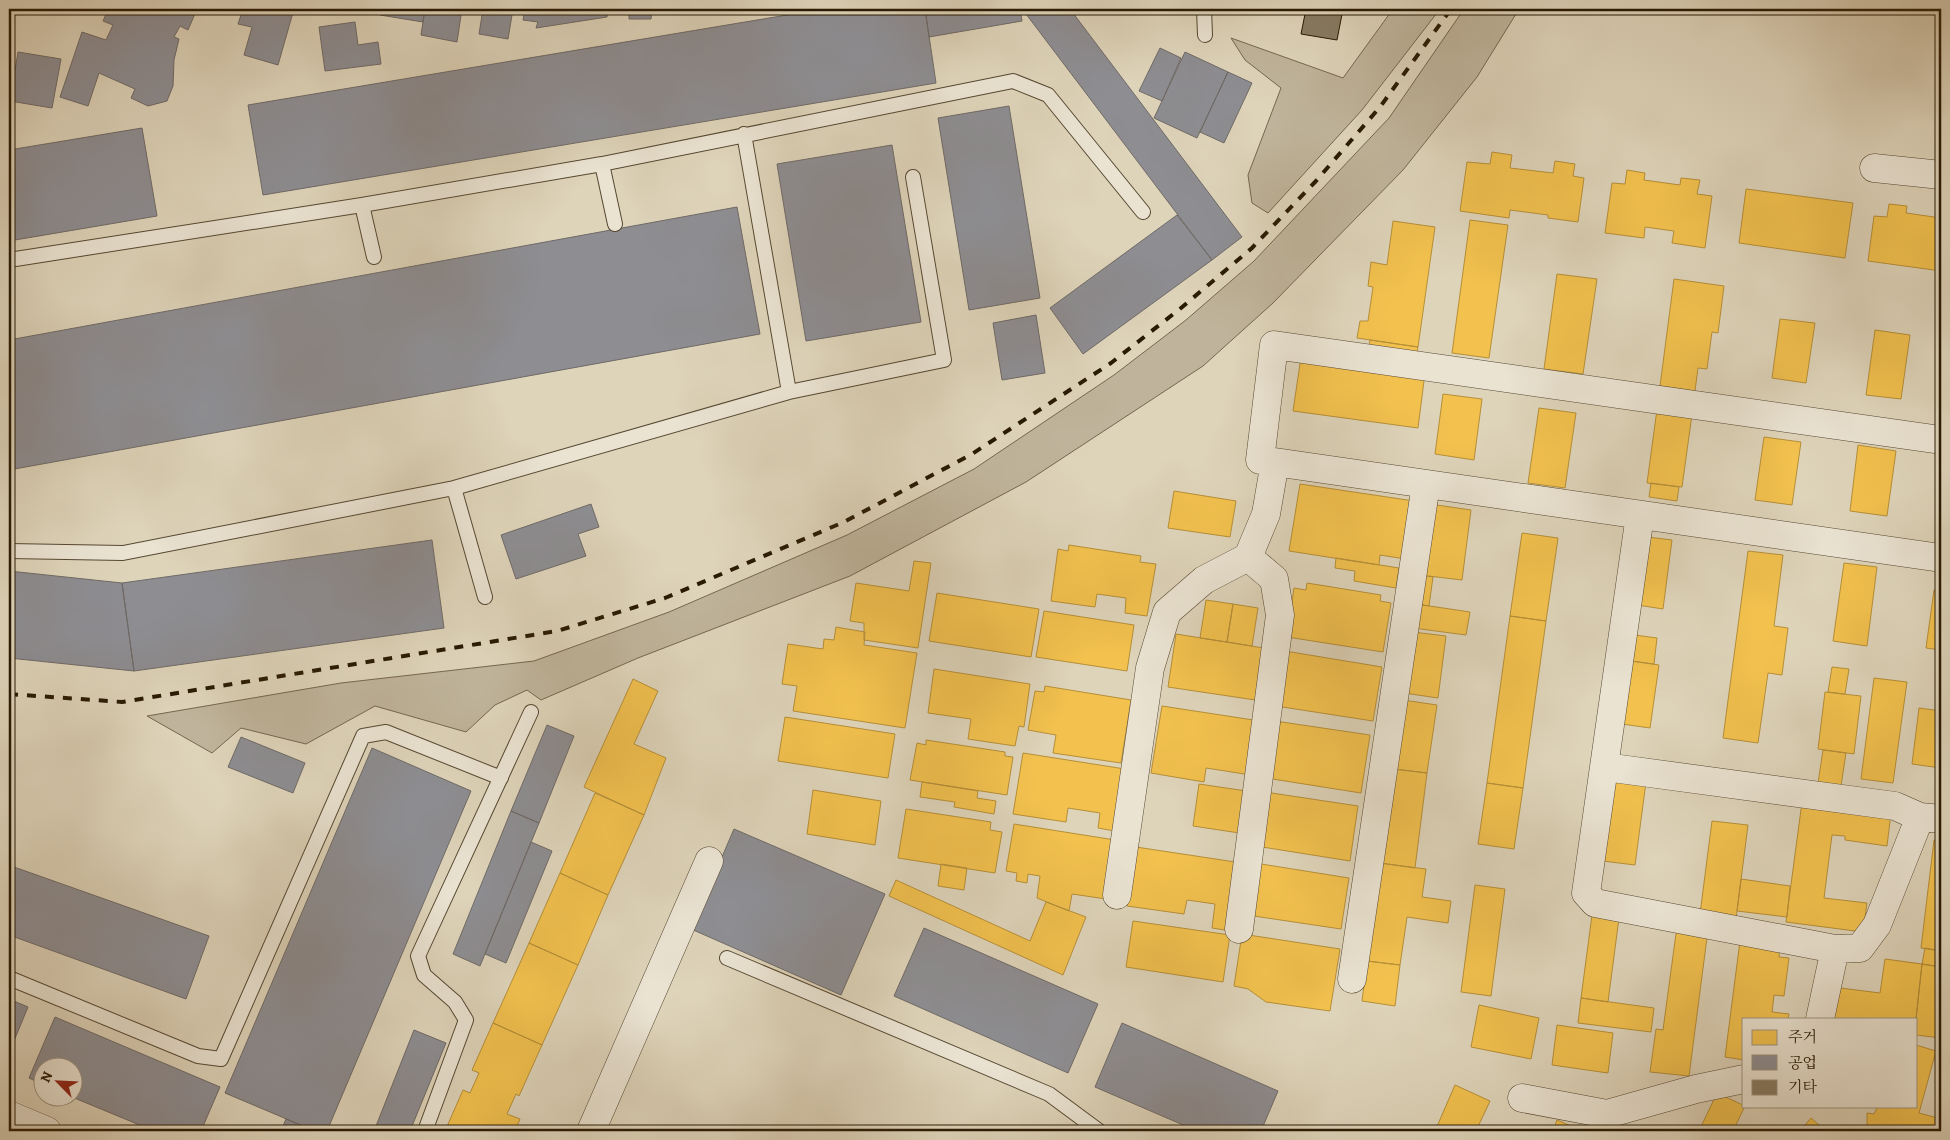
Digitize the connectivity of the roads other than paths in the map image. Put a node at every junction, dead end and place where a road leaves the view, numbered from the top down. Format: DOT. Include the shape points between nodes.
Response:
graph roads {
  1 [pos="1204,9"];
  2 [pos="1205,35"];
  3 [pos="744,134"];
  4 [pos="602,164"];
  5 [pos="1874,168"];
  6 [pos="1941,175"];
  7 [pos="913,176"];
  8 [pos="362,205"];
  9 [pos="1143,212"];
  10 [pos="615,224"];
  11 [pos="374,257"];
  12 [pos="9,260"];
  13 [pos="789,392"];
  14 [pos="1941,440"];
  15 [pos="1275,462"];
  16 [pos="1426,484"];
  17 [pos="454,488"];
  18 [pos="1640,514"];
  19 [pos="9,551"];
  20 [pos="1248,557"];
  21 [pos="1941,558"];
  22 [pos="485,597"];
  23 [pos="530,712"];
  24 [pos="1605,767"];
  25 [pos="501,778"];
  26 [pos="1931,818"];
  27 [pos="709,861"];
  28 [pos="1117,895"];
  29 [pos="1239,929"];
  30 [pos="1835,949"];
  31 [pos="727,958"];
  32 [pos="9,978"];
  33 [pos="1352,979"];
  34 [pos="1820,1018"];
  35 [pos="1742,1079"];
  36 [pos="1522,1098"];
  37 [pos="9,1115"];
  38 [pos="47,1131"];
  39 [pos="425,1131"];
  40 [pos="591,1131"];
  41 [pos="1099,1131"];
  1 -- 2 [label="lane"];
  3 -- 4 [label="lane"];
  3 -- 9 [label="lane" via="1013,81 1048,95"];
  3 -- 13 [label="lane"];
  4 -- 8 [label="lane"];
  4 -- 10 [label="lane"];
  5 -- 6 [label="street"];
  7 -- 13 [label="lane" via="944,360"];
  8 -- 11 [label="lane"];
  8 -- 12 [label="lane"];
  13 -- 17 [label="lane"];
  14 -- 15 [label="street" via="1274,344 1260,460"];
  15 -- 16 [label="street"];
  15 -- 20 [label="street" via="1266,514"];
  16 -- 18 [label="street"];
  16 -- 33 [label="street"];
  17 -- 19 [label="lane" via="123,553"];
  17 -- 22 [label="lane"];
  18 -- 21 [label="street"];
  18 -- 24 [label="street"];
  20 -- 28 [label="street" via="1204,580 1167,612 1150,668"];
  20 -- 29 [label="street" via="1274,579 1280,615"];
  23 -- 25 [label="lane"];
  24 -- 26 [label="street" via="1895,806"];
  24 -- 30 [label="street" via="1586,893 1595,903"];
  25 -- 32 [label="lane" via="386,732 363,736 222,1059 198,1056"];
  25 -- 39 [label="lane" via="418,956 424,975 455,1002 466,1020"];
  26 -- 30 [label="street" via="1877,925 1860,948"];
  27 -- 40 [label="street"];
  30 -- 34 [label="street"];
  31 -- 41 [label="lane" via="1049,1094"];
  35 -- 36 [label="street" via="1607,1114"];
  37 -- 38 [label="street"];
}
